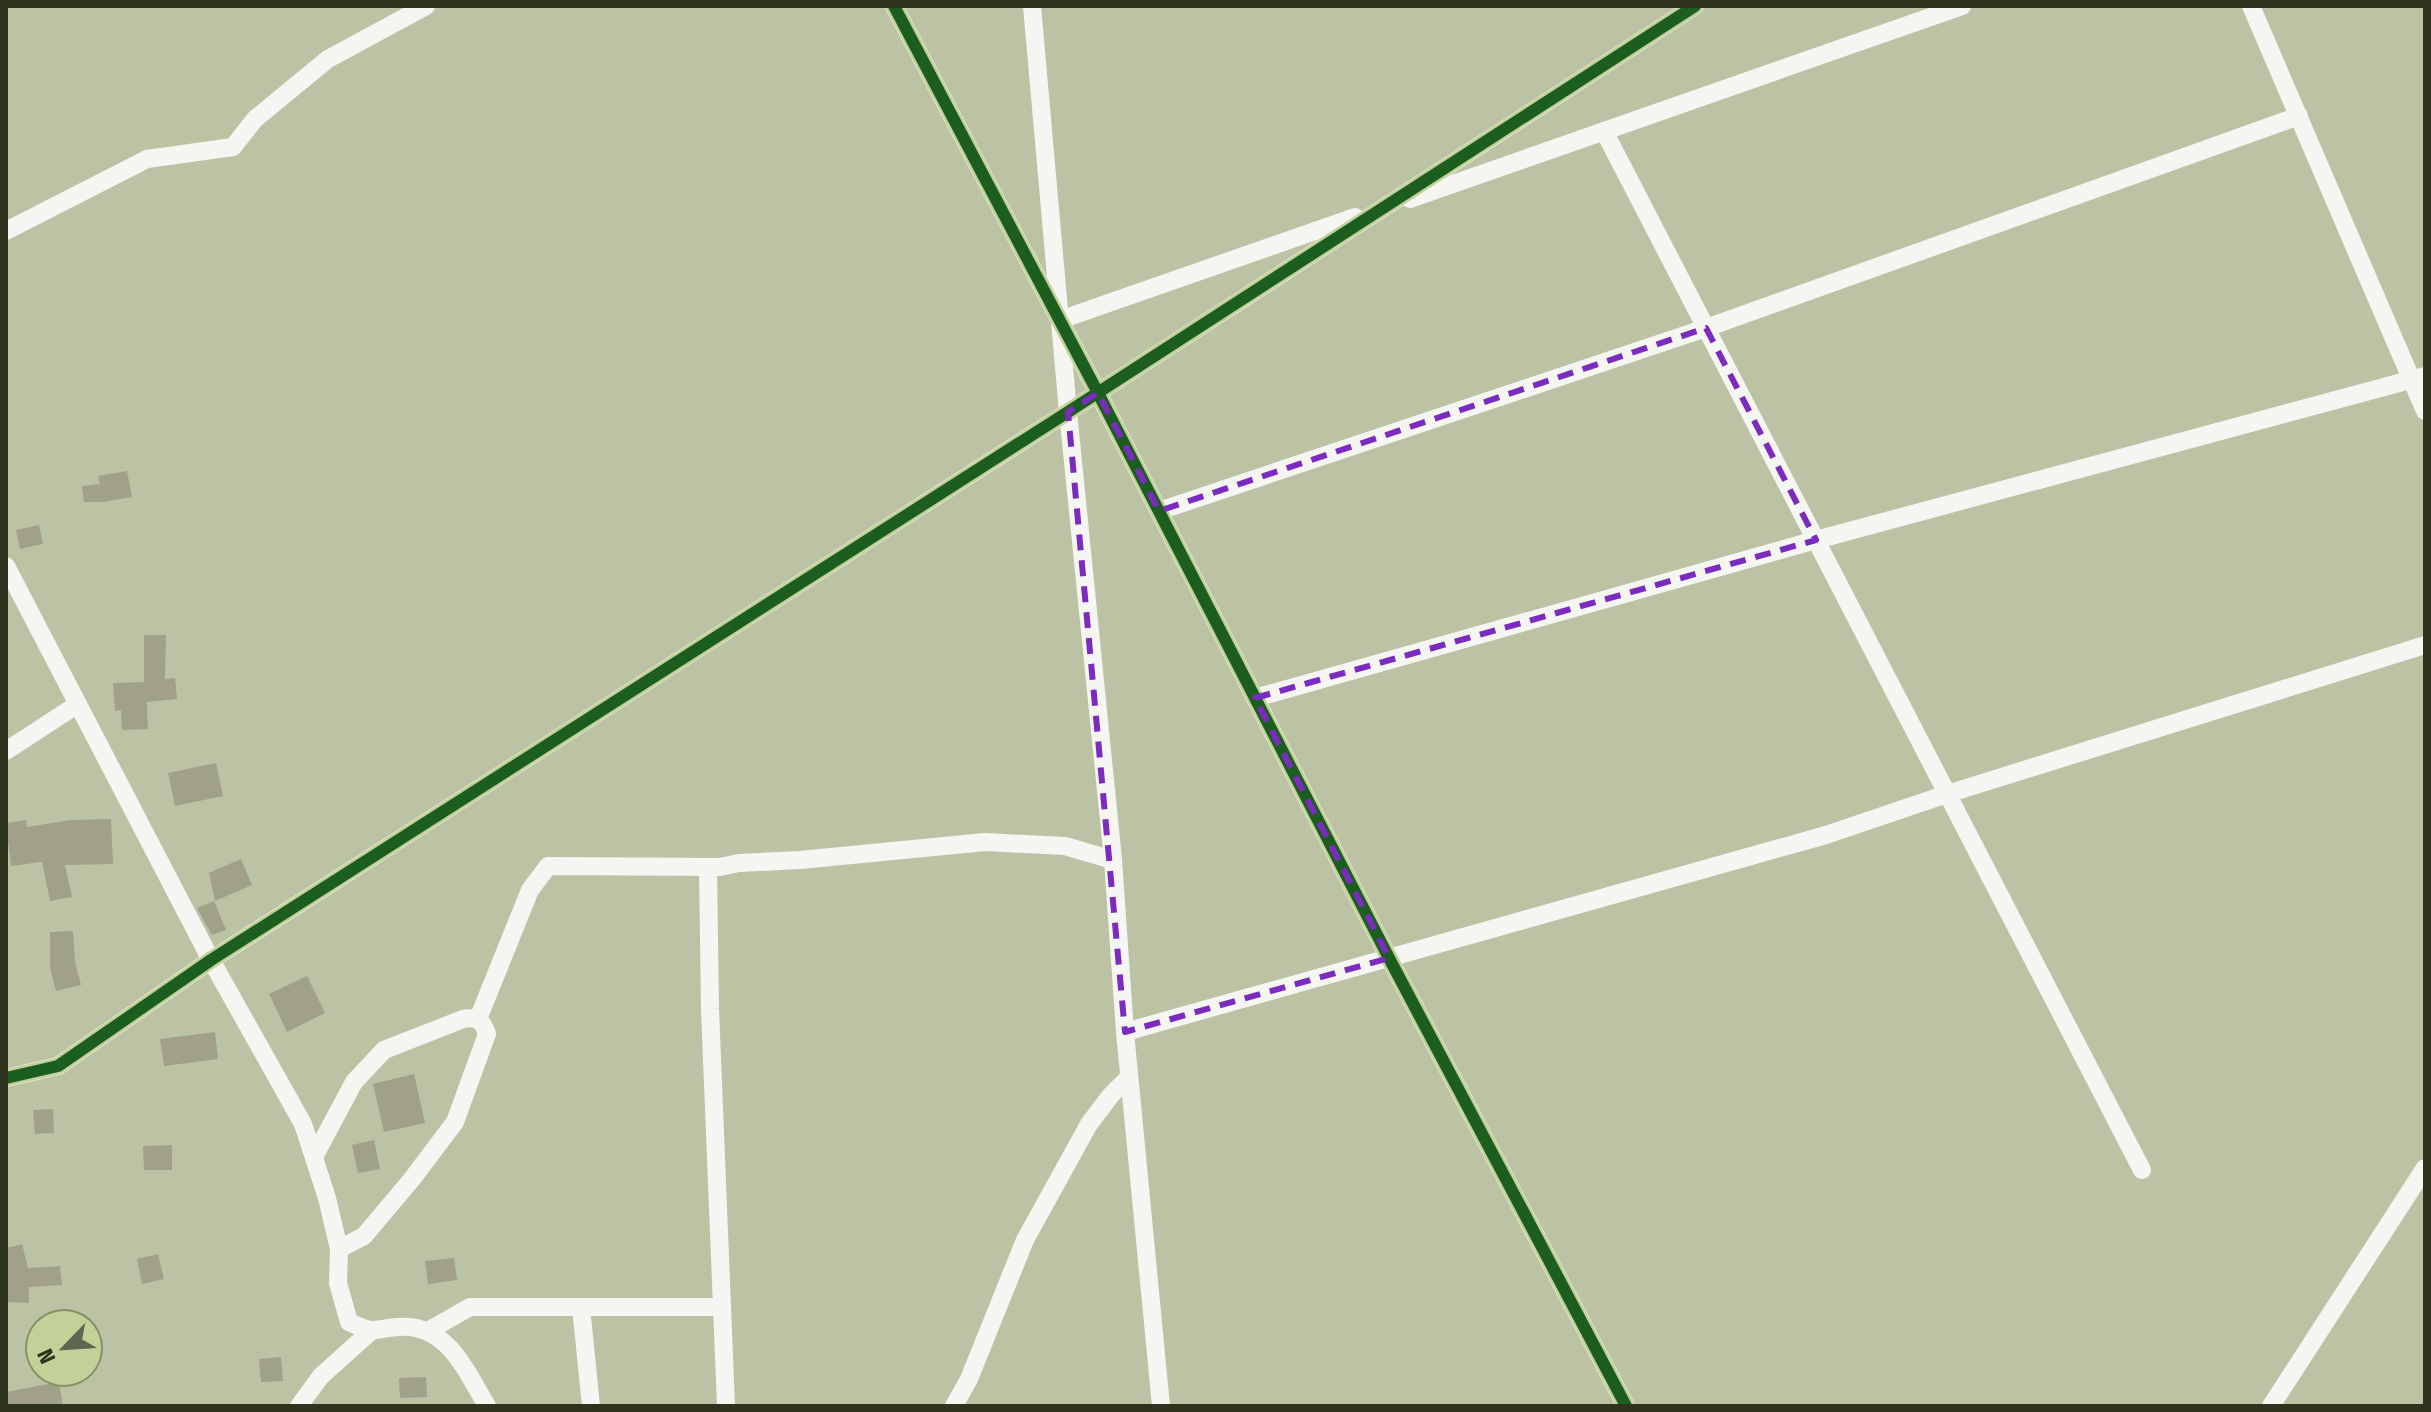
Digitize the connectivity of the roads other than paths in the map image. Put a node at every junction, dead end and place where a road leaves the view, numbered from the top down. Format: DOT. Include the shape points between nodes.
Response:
graph roads {
  1 [pos="426,6"];
  2 [pos="894,6"];
  3 [pos="1032,6"];
  4 [pos="1695,6"];
  5 [pos="1962,6"];
  6 [pos="2251,6"];
  7 [pos="2299,116"];
  8 [pos="1604,131"];
  9 [pos="1382,208"];
  10 [pos="6,231"];
  11 [pos="1060,320"];
  12 [pos="1706,328"];
  13 [pos="2418,377"];
  14 [pos="1098,393"];
  15 [pos="2425,411"];
  16 [pos="1068,412"];
  17 [pos="1159,511"];
  18 [pos="1816,540"];
  19 [pos="6,566"];
  20 [pos="2425,645"];
  21 [pos="1255,698"];
  22 [pos="78,704"];
  23 [pos="6,751"];
  24 [pos="1947,794"];
  25 [pos="1113,860"];
  26 [pos="708,867"];
  27 [pos="1389,958"];
  28 [pos="211,960"];
  29 [pos="478,1019"];
  30 [pos="1125,1032"];
  31 [pos="1129,1077"];
  32 [pos="6,1078"];
  33 [pos="314,1157"];
  34 [pos="2425,1168"];
  35 [pos="2142,1170"];
  36 [pos="339,1249"];
  37 [pos="581,1307"];
  38 [pos="722,1307"];
  39 [pos="428,1331"];
  40 [pos="370,1332"];
  41 [pos="299,1406"];
  42 [pos="487,1406"];
  43 [pos="591,1406"];
  44 [pos="726,1406"];
  45 [pos="954,1406"];
  46 [pos="1161,1406"];
  47 [pos="1626,1406"];
  48 [pos="2271,1406"];
  1 -- 10 [label="street" via="328,59 255,119 233,147 147,159"];
  2 -- 11 [label="street"];
  3 -- 11 [label="street"];
  4 -- 9 [label="street"];
  5 -- 8 [label="street"];
  6 -- 7 [label="street"];
  7 -- 12 [label="street"];
  7 -- 13 [label="street"];
  8 -- 9 [label="street"];
  8 -- 12 [label="street"];
  9 -- 11 [label="street"];
  9 -- 14 [label="street"];
  11 -- 14 [label="street"];
  11 -- 16 [label="street"];
  12 -- 17 [label="street"];
  12 -- 18 [label="street"];
  13 -- 15 [label="street"];
  13 -- 18 [label="street"];
  14 -- 16 [label="street"];
  14 -- 17 [label="street"];
  16 -- 25 [label="street"];
  16 -- 28 [label="street"];
  17 -- 21 [label="street"];
  18 -- 21 [label="street"];
  18 -- 24 [label="street"];
  19 -- 22 [label="street"];
  20 -- 24 [label="street"];
  21 -- 27 [label="street"];
  22 -- 23 [label="street"];
  22 -- 28 [label="street"];
  24 -- 27 [label="street" via="1826,835"];
  24 -- 35 [label="street"];
  25 -- 26 [label="street" via="1065,846 985,842"];
  25 -- 30 [label="street"];
  26 -- 29 [label="street" via="548,866 530,890"];
  26 -- 38 [label="street"];
  27 -- 30 [label="street"];
  27 -- 47 [label="street"];
  28 -- 32 [label="street" via="58,1066"];
  28 -- 33 [label="street" via="303,1124"];
  29 -- 33 [label="street" via="463,1019 384,1050 354,1082"];
  29 -- 36 [label="street" via="487,1034 455,1122 364,1236"];
  30 -- 31 [label="street"];
  31 -- 45 [label="street" via="1089,1124 1025,1240"];
  31 -- 46 [label="street"];
  33 -- 36 [label="street"];
  34 -- 48 [label="street"];
  36 -- 40 [label="street" via="338,1283 349,1322"];
  37 -- 38 [label="street"];
  37 -- 39 [label="street" via="470,1307"];
  37 -- 43 [label="street"];
  38 -- 44 [label="street"];
  39 -- 40 [label="street" via="400,1326"];
  39 -- 42 [label="street" via="452,1348"];
  40 -- 41 [label="street" via="321,1376"];
}
